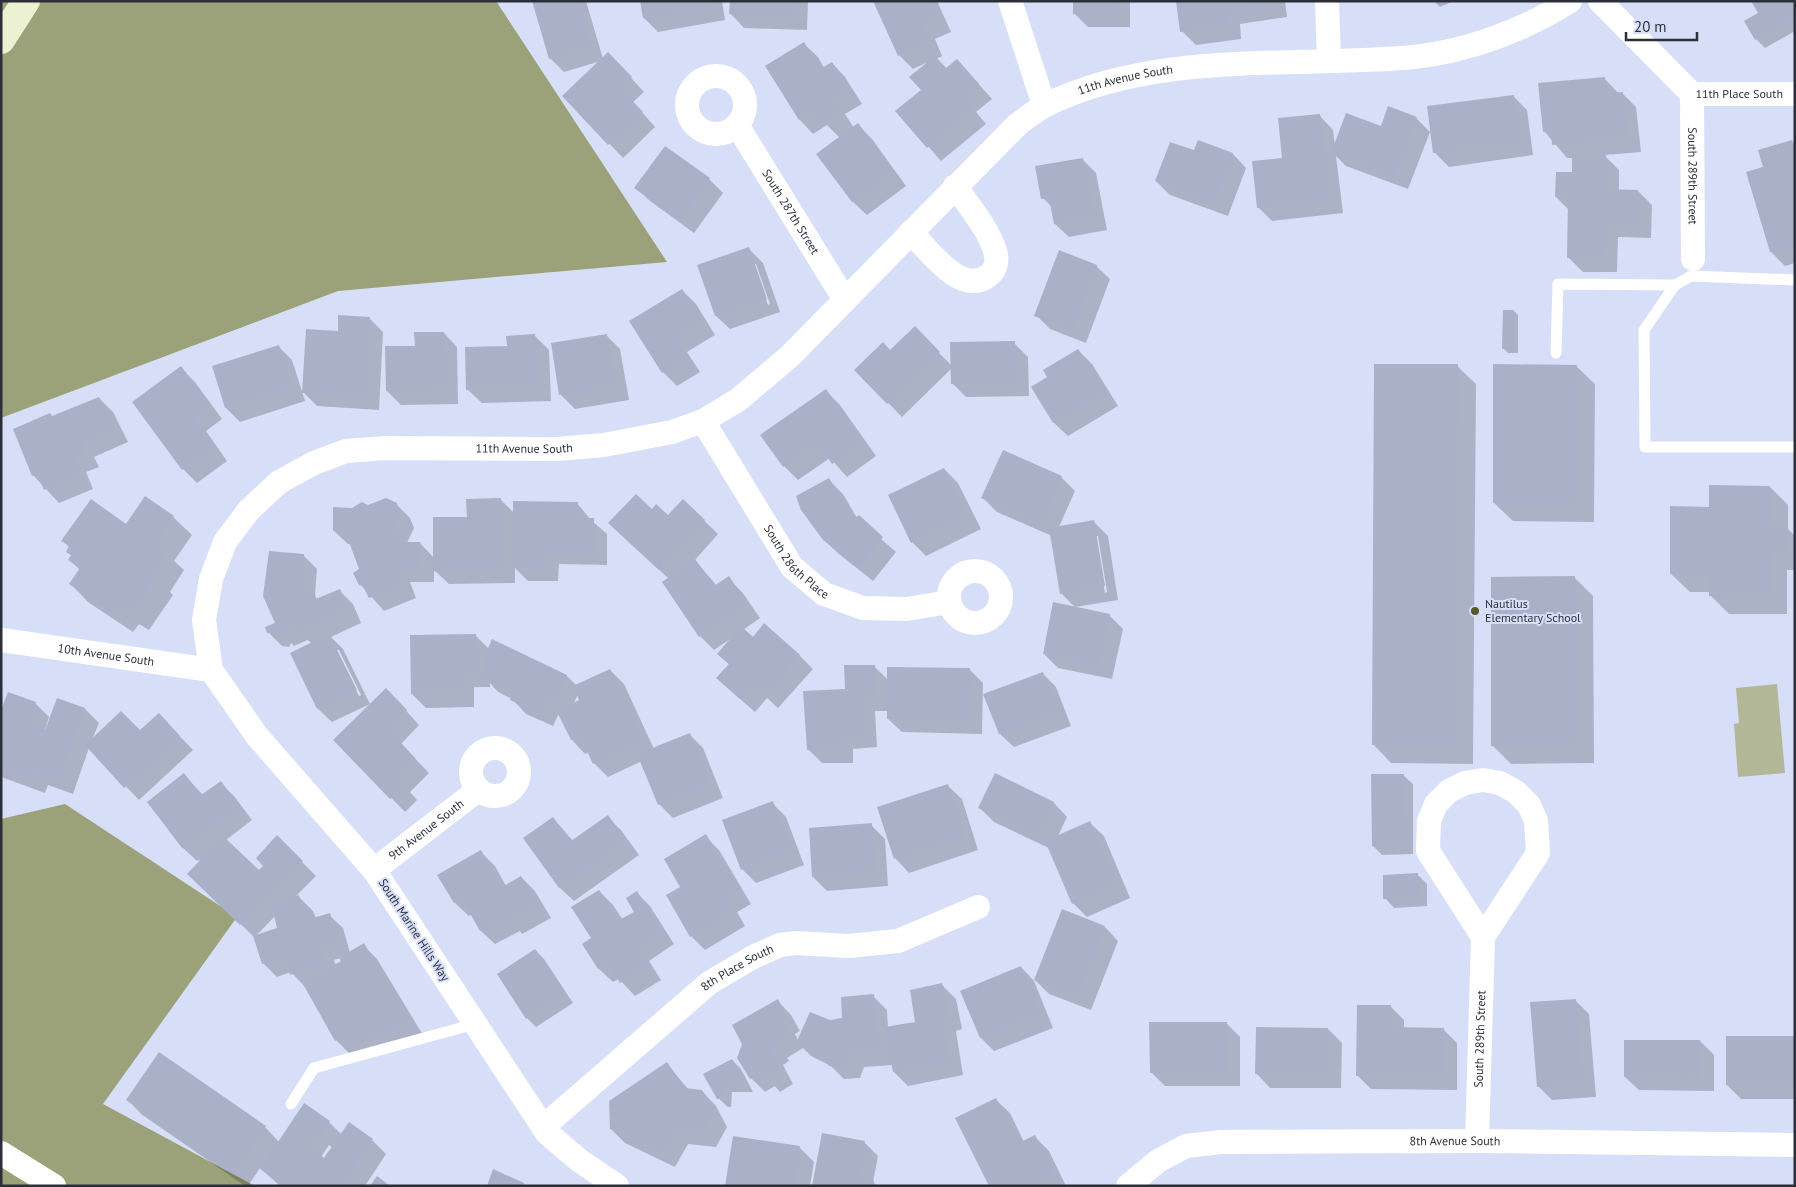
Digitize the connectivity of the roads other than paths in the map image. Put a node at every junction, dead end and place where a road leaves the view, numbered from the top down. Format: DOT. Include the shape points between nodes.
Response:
graph roads {
  1 [pos="26,1"];
  2 [pos="1010,1"];
  3 [pos="1327,1"];
  4 [pos="1570,1"];
  5 [pos="1600,1"];
  6 [pos="1,40"];
  7 [pos="1329,60"];
  8 [pos="1692,94"];
  9 [pos="1795,94"];
  10 [pos="1044,106"];
  11 [pos="737,125"];
  12 [pos="955,186"];
  13 [pos="911,232"];
  14 [pos="1692,268"];
  15 [pos="1795,280"];
  16 [pos="1675,285"];
  17 [pos="845,300"];
  18 [pos="1556,354"];
  19 [pos="703,421"];
  20 [pos="1795,447"];
  21 [pos="949,602"];
  22 [pos="1,640"];
  23 [pos="211,670"];
  24 [pos="478,790"];
  25 [pos="374,870"];
  26 [pos="978,906"];
  27 [pos="1484,936"];
  28 [pos="475,1024"];
  29 [pos="291,1104"];
  30 [pos="543,1127"];
  31 [pos="1477,1141"];
  32 [pos="1795,1146"];
  33 [pos="1,1153"];
  34 [pos="54,1186"];
  35 [pos="617,1186"];
  36 [pos="1128,1186"];
  1 -- 6 [label="street"];
  2 -- 10 [label="street"];
  3 -- 7 [label="street"];
  4 -- 7 [label="street, 11th Avenue South" via="1521,28 1471,45 1416,56"];
  5 -- 8 [label="street, 11th Place South"];
  7 -- 10 [label="street, 11th Avenue South" via="1141,74 1094,85"];
  8 -- 9 [label="street, 11th Place South"];
  8 -- 14 [label="street, South 289th Street"];
  10 -- 12 [label="street, 11th Avenue South" via="1018,124"];
  11 -- 17 [label="street, South 287th Street"];
  12 -- 13 [label="street, 11th Avenue South"];
  12 -- 13 [label="street" via="990,238 996,253 996,266 991,274 983,280 968,282 955,276"];
  13 -- 17 [label="street, 11th Avenue South"];
  14 -- 15 [label="lane"];
  14 -- 16 [label="lane"];
  16 -- 18 [label="lane" via="1558,284"];
  16 -- 20 [label="lane" via="1644,330 1645,447"];
  17 -- 19 [label="street, 11th Avenue South" via="765,379"];
  19 -- 21 [label="street, South 286th Place" via="792,567 824,594 863,608 907,609"];
  19 -- 23 [label="street, 11th Avenue South" via="672,432 604,445 547,449 386,448 346,452 314,463 278,482 249,510 225,542 211,579 204,620"];
  22 -- 23 [label="street, 10th Avenue South"];
  23 -- 25 [label="street, South Marine Hills Way" via="257,736"];
  24 -- 25 [label="street, 9th Avenue South"];
  25 -- 28 [label="street, South Marine Hills Way"];
  26 -- 30 [label="street, 8th Place South" via="898,940 848,946 796,943 780,945 752,957 709,983"];
  27 -- 27 [label="street" via="1428,851 1429,821 1436,804 1449,791 1465,783 1483,780 1500,783 1529,805 1536,821 1538,854"];
  27 -- 31 [label="street, South 289th Street"];
  28 -- 29 [label="lane" via="314,1068"];
  28 -- 30 [label="street, South Marine Hills Way"];
  30 -- 35 [label="street, South Marine Hills Way" via="580,1161"];
  31 -- 32 [label="street, 8th Avenue South"];
  31 -- 36 [label="street, 8th Avenue South" via="1222,1142 1186,1146 1158,1162"];
  33 -- 34 [label="street"];
}
